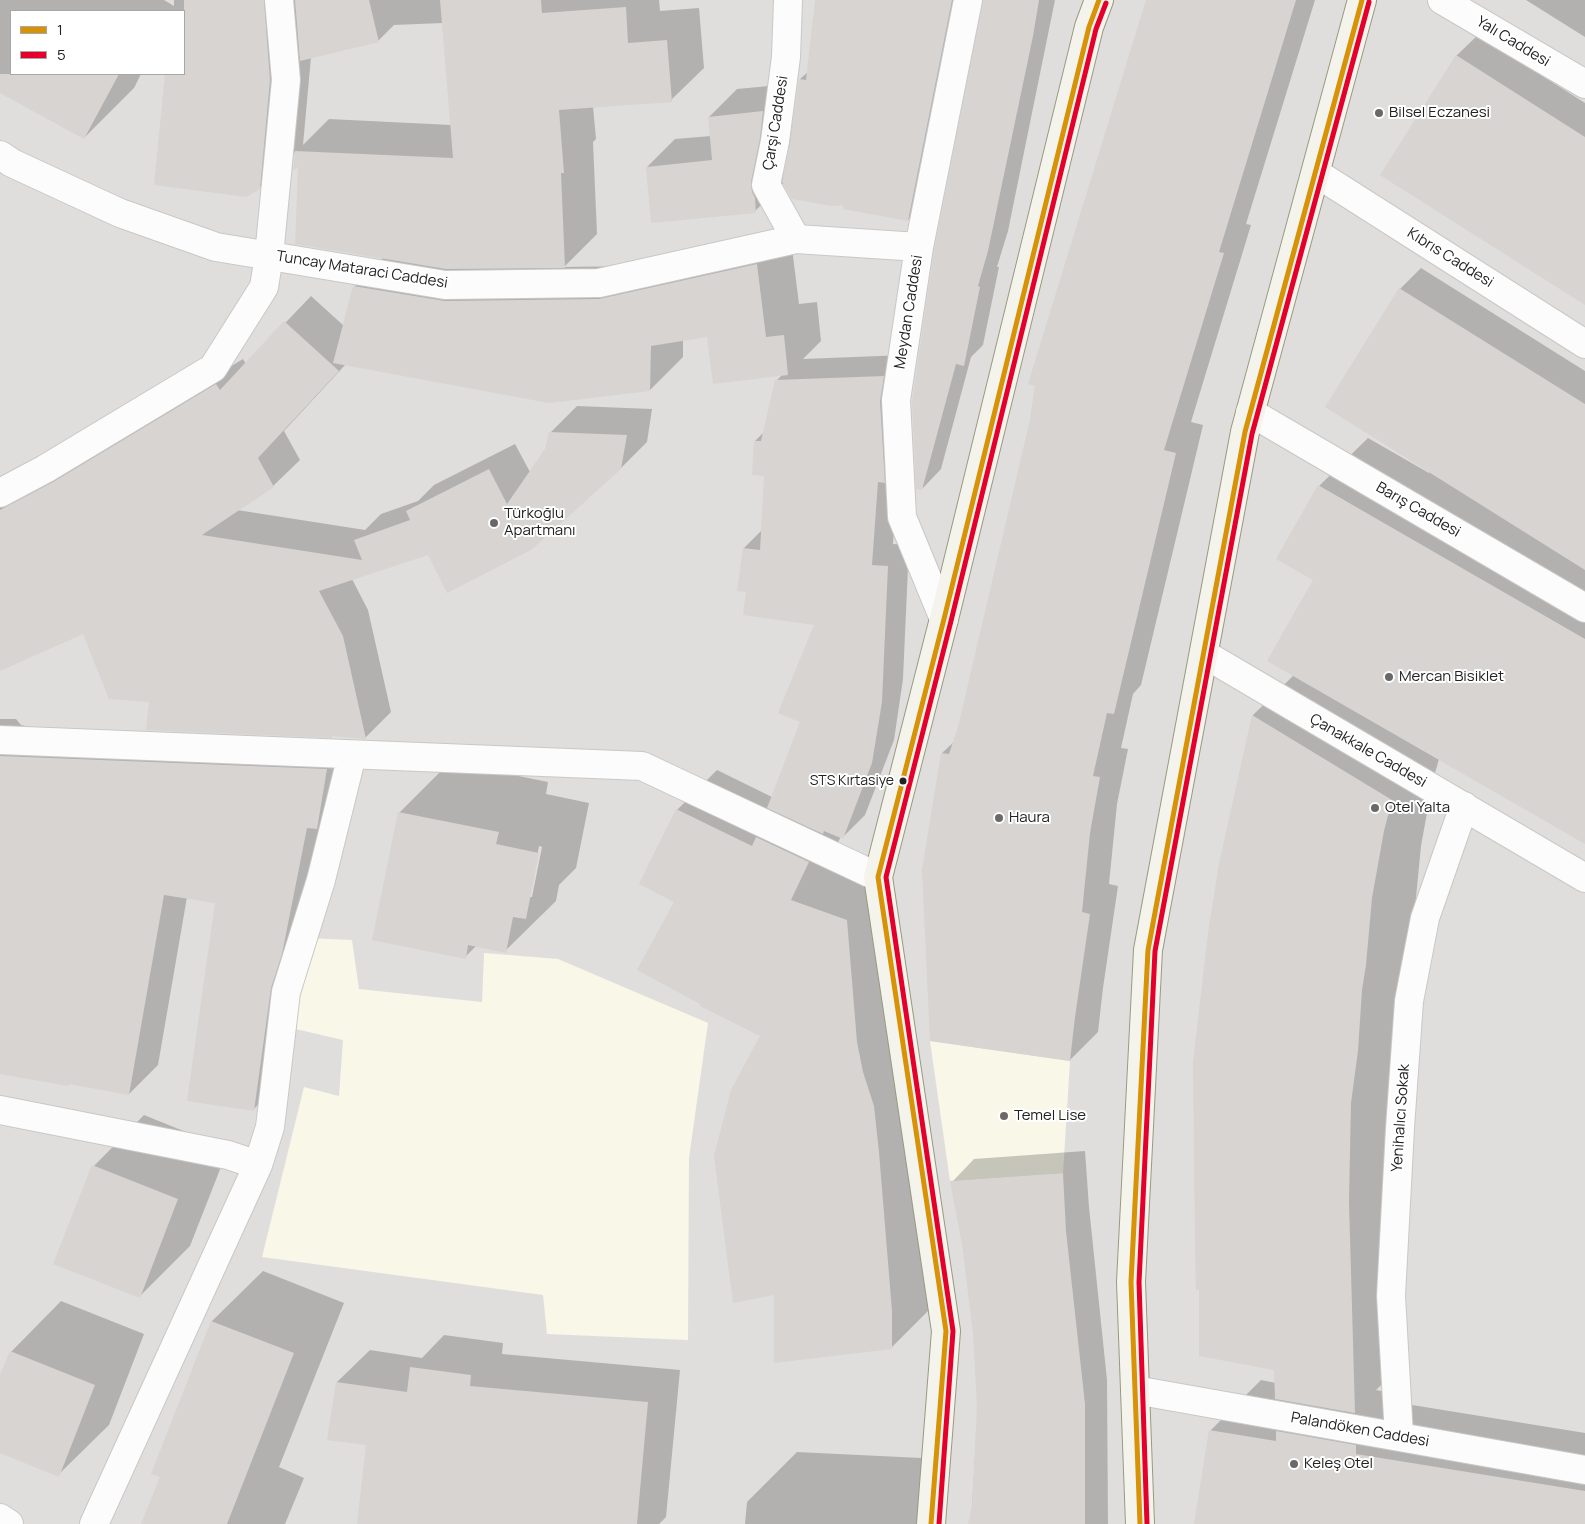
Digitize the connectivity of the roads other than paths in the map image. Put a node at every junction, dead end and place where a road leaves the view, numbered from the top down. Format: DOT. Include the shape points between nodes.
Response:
graph roads {
  1 [pos="279,0"];
  2 [pos="788,0"];
  3 [pos="968,0"];
  4 [pos="1099,0"];
  5 [pos="1362,0"];
  6 [pos="1442,0"];
  7 [pos="1585,84"];
  8 [pos="0,155"];
  9 [pos="1316,173"];
  10 [pos="796,239"];
  11 [pos="919,247"];
  12 [pos="269,256"];
  13 [pos="1585,344"];
  14 [pos="1250,412"];
  15 [pos="0,493"];
  16 [pos="1585,608"];
  17 [pos="944,619"];
  18 [pos="1204,654"];
  19 [pos="0,740"];
  20 [pos="352,755"];
  21 [pos="1464,806"];
  22 [pos="878,877"];
  23 [pos="1585,878"];
  24 [pos="0,1110"];
  25 [pos="258,1165"];
  26 [pos="1135,1390"];
  27 [pos="1398,1436"];
  28 [pos="1585,1470"];
  29 [pos="0,1518"];
  30 [pos="9,1524"];
  31 [pos="94,1524"];
  32 [pos="931,1524"];
  33 [pos="1140,1524"];
  1 -- 12 [label="street" via="286,80"];
  2 -- 10 [label="street, Çarşi Caddesi" via="786,58 766,185"];
  3 -- 11 [label="street, Meydan Caddesi"];
  4 -- 17 [label="street" via="1089,27"];
  5 -- 9 [label="street"];
  6 -- 7 [label="street, Yalı Caddesi"];
  8 -- 12 [label="street, Tuncay Mataraci Caddesi" via="120,213 216,247"];
  9 -- 13 [label="street, Kıbrıs Caddesi"];
  9 -- 14 [label="street"];
  10 -- 11 [label="street, Tuncay Mataraci Caddesi"];
  10 -- 12 [label="street, Tuncay Mataraci Caddesi" via="599,283 445,284"];
  11 -- 17 [label="street, Meydan Caddesi" via="896,400 902,518"];
  12 -- 15 [label="street" via="264,287 213,368 46,469"];
  14 -- 16 [label="street, Barış Caddesi"];
  14 -- 18 [label="street"];
  17 -- 22 [label="street"];
  18 -- 21 [label="street, Çanakkale Caddesi"];
  18 -- 26 [label="street" via="1148,950 1131,1282"];
  19 -- 20 [label="street"];
  20 -- 22 [label="street" via="642,766"];
  20 -- 25 [label="street" via="322,880 286,992 270,1127"];
  21 -- 23 [label="street, Çanakkale Caddesi"];
  21 -- 27 [label="street, Yenihalıcı Sokak" via="1425,918 1409,1001 1392,1296"];
  22 -- 32 [label="street" via="946,1331"];
  24 -- 25 [label="street" via="228,1155"];
  25 -- 31 [label="street"];
  26 -- 27 [label="street, Palandöken Caddesi"];
  26 -- 33 [label="street"];
  27 -- 28 [label="street, Palandöken Caddesi"];
  29 -- 30 [label="street"];
}
